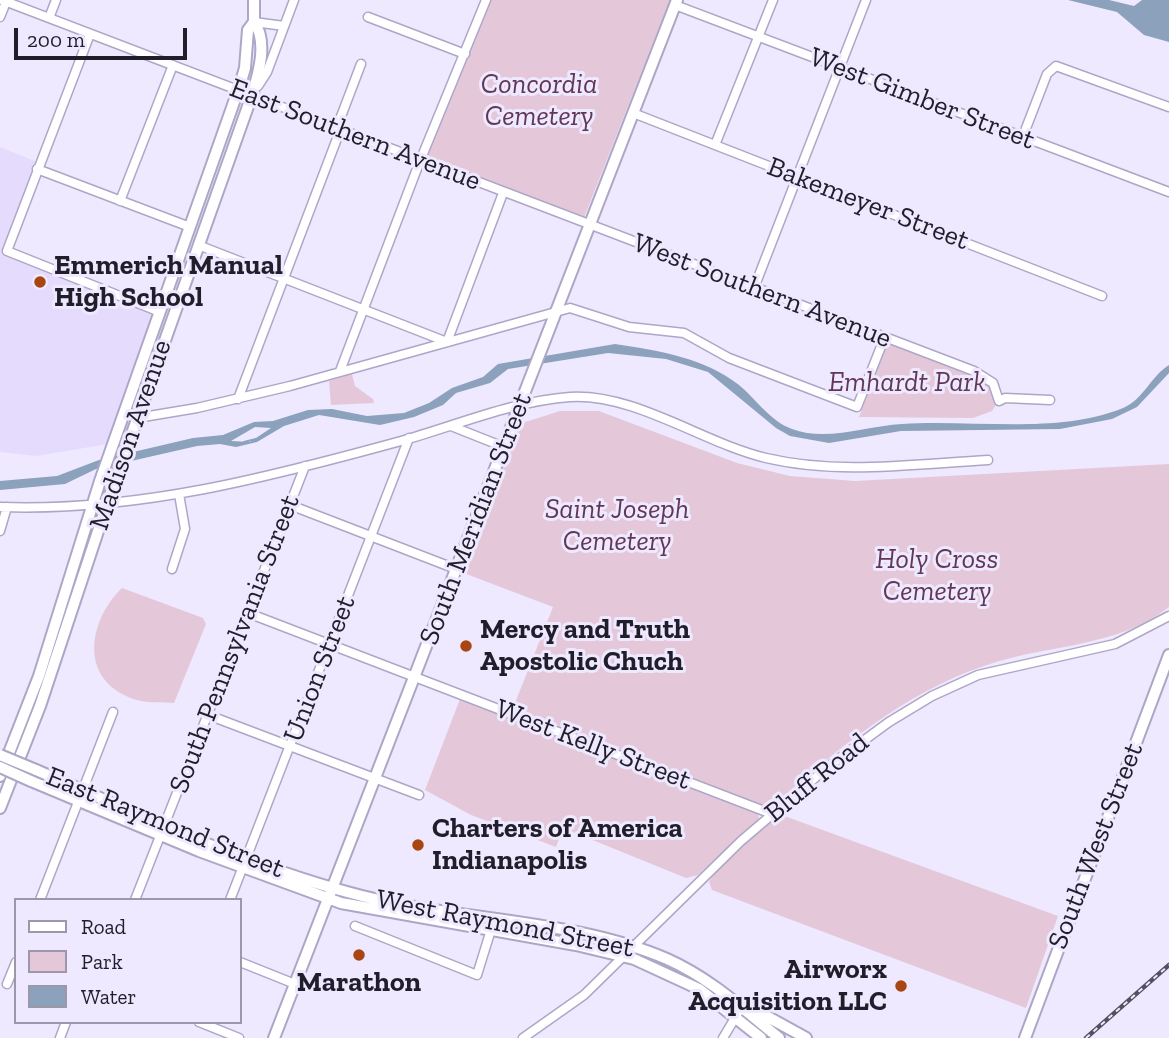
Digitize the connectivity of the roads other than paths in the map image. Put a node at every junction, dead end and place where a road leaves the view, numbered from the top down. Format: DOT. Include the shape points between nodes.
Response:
graph roads {
  1 [pos="56,0"];
  2 [pos="254,0"];
  3 [pos="294,0"];
  4 [pos="486,0"];
  5 [pos="774,0"];
  6 [pos="866,0"];
  7 [pos="4,1"];
  8 [pos="676,3"];
  9 [pos="0,17"];
  10 [pos="368,17"];
  11 [pos="49,18"];
  12 [pos="254,22"];
  13 [pos="284,26"];
  14 [pos="90,34"];
  15 [pos="758,37"];
  16 [pos="465,54"];
  17 [pos="361,64"];
  18 [pos="173,65"];
  19 [pos="839,68"];
  20 [pos="239,90"];
  21 [pos="252,94"];
  22 [pos="1169,107"];
  23 [pos="633,113"];
  24 [pos="339,127"];
  25 [pos="1023,136"];
  26 [pos="715,145"];
  27 [pos="422,160"];
  28 [pos="37,169"];
  29 [pos="797,177"];
  30 [pos="1169,192"];
  31 [pos="503,193"];
  32 [pos="120,201"];
  33 [pos="590,224"];
  34 [pos="190,227"];
  35 [pos="198,245"];
  36 [pos="282,278"];
  37 [pos="754,288"];
  38 [pos="1102,296"];
  39 [pos="364,308"];
  40 [pos="160,312"];
  41 [pos="556,312"];
  42 [pos="884,339"];
  43 [pos="447,342"];
  44 [pos="340,371"];
  45 [pos="238,399"];
  46 [pos="1049,400"];
  47 [pos="519,407"];
  48 [pos="137,418"];
  49 [pos="451,426"];
  50 [pos="409,438"];
  51 [pos="504,447"];
  52 [pos="988,460"];
  53 [pos="305,467"];
  54 [pos="179,494"];
  55 [pos="107,504"];
  56 [pos="94,505"];
  57 [pos="290,505"];
  58 [pos="4,507"];
  59 [pos="0,531"];
  60 [pos="371,536"];
  61 [pos="172,569"];
  62 [pos="456,569"];
  63 [pos="248,613"];
  64 [pos="1169,616"];
  65 [pos="329,644"];
  66 [pos="1169,656"];
  67 [pos="414,677"];
  68 [pos="113,712"];
  69 [pos="208,715"];
  70 [pos="290,746"];
  71 [pos="0,755"];
  72 [pos="0,767"];
  73 [pos="34,775"];
  74 [pos="0,776"];
  75 [pos="375,778"];
  76 [pos="419,795"];
  77 [pos="81,796"];
  78 [pos="0,808"];
  79 [pos="772,814"];
  80 [pos="162,830"];
  81 [pos="245,862"];
  82 [pos="330,893"];
  83 [pos="41,898"];
  84 [pos="136,898"];
  85 [pos="231,898"];
  86 [pos="493,925"];
  87 [pos="355,926"];
  88 [pos="635,947"];
  89 [pos="624,956"];
  90 [pos="242,963"];
  91 [pos="14,968"];
  92 [pos="8,984"];
  93 [pos="295,984"];
  94 [pos="725,993"];
  95 [pos="739,1012"];
  96 [pos="204,1024"];
  97 [pos="239,1038"];
  98 [pos="274,1038"];
  99 [pos="523,1038"];
  100 [pos="723,1038"];
  101 [pos="761,1038"];
  102 [pos="779,1038"];
  103 [pos="806,1038"];
  104 [pos="1025,1038"];
  1 -- 11 [label="street"];
  2 -- 12 [label="main road, Madison Avenue"];
  3 -- 13 [label="street"];
  4 -- 16 [label="street"];
  5 -- 15 [label="street"];
  6 -- 19 [label="street"];
  7 -- 9 [label="street"];
  7 -- 11 [label="street, East Southern Avenue"];
  8 -- 15 [label="street, West Gimber Street"];
  8 -- 23 [label="main road, South Meridian Street"];
  10 -- 16 [label="street"];
  11 -- 14 [label="street, East Southern Avenue"];
  12 -- 13 [label="street"];
  12 -- 20 [label="main road, Madison Avenue" via="248,30 246,68"];
  12 -- 21 [label="main road, Madison Avenue" via="260,31 260,49"];
  13 -- 21 [label="street" via="267,72"];
  14 -- 18 [label="street, East Southern Avenue"];
  14 -- 28 [label="street"];
  15 -- 19 [label="street, West Gimber Street"];
  15 -- 26 [label="street"];
  16 -- 27 [label="street"];
  17 -- 24 [label="street"];
  18 -- 20 [label="street, East Southern Avenue"];
  18 -- 32 [label="street"];
  19 -- 25 [label="street, West Gimber Street"];
  19 -- 29 [label="street"];
  20 -- 21 [label="street, East Southern Avenue"];
  20 -- 34 [label="main road, Madison Avenue"];
  21 -- 24 [label="street, East Southern Avenue"];
  21 -- 35 [label="main road, Madison Avenue"];
  22 -- 25 [label="street" via="1056,66 1048,72"];
  23 -- 26 [label="street, Bakemeyer Street"];
  23 -- 33 [label="main road, South Meridian Street"];
  24 -- 27 [label="street, East Southern Avenue"];
  24 -- 36 [label="street"];
  25 -- 30 [label="street, West Gimber Street"];
  26 -- 29 [label="street, Bakemeyer Street"];
  27 -- 31 [label="street, East Southern Avenue"];
  27 -- 39 [label="street"];
  28 -- 32 [label="street"];
  28 -- 40 [label="street" via="7,251"];
  29 -- 37 [label="street"];
  29 -- 38 [label="street, Bakemeyer Street"];
  31 -- 33 [label="street, East Southern Avenue"];
  31 -- 43 [label="street"];
  32 -- 34 [label="street"];
  33 -- 37 [label="street, West Southern Avenue"];
  33 -- 41 [label="main road, South Meridian Street"];
  34 -- 40 [label="main road, Madison Avenue"];
  35 -- 36 [label="street"];
  35 -- 48 [label="main road, Madison Avenue"];
  36 -- 39 [label="street"];
  36 -- 45 [label="street"];
  37 -- 42 [label="street, West Southern Avenue"];
  39 -- 43 [label="street"];
  39 -- 44 [label="street"];
  40 -- 56 [label="main road, Madison Avenue"];
  41 -- 42 [label="street" via="577,309 629,327 684,333 734,360 857,407"];
  41 -- 43 [label="street"];
  41 -- 47 [label="main road, South Meridian Street"];
  42 -- 46 [label="street, West Southern Avenue" via="983,375 993,383 999,401"];
  43 -- 44 [label="street"];
  44 -- 45 [label="street"];
  45 -- 48 [label="street"];
  47 -- 49 [label="street"];
  47 -- 51 [label="main road, South Meridian Street"];
  47 -- 52 [label="street" via="570,397 605,400 755,455 799,465"];
  48 -- 55 [label="main road, Madison Avenue"];
  49 -- 50 [label="street"];
  49 -- 51 [label="street"];
  50 -- 53 [label="street"];
  50 -- 60 [label="street, Union Street"];
  51 -- 62 [label="main road, South Meridian Street"];
  53 -- 54 [label="street"];
  53 -- 57 [label="street, South Pennsylvania Street"];
  54 -- 55 [label="street"];
  54 -- 61 [label="street" via="184,532"];
  55 -- 56 [label="street"];
  55 -- 78 [label="main road, Madison Avenue" via="40,706"];
  56 -- 58 [label="street"];
  56 -- 74 [label="main road, Madison Avenue"];
  57 -- 60 [label="street"];
  57 -- 63 [label="street, South Pennsylvania Street"];
  58 -- 59 [label="street"];
  60 -- 62 [label="street"];
  60 -- 65 [label="street, Union Street"];
  62 -- 67 [label="main road, South Meridian Street"];
  63 -- 65 [label="street, West Kelly Street"];
  63 -- 69 [label="street, South Pennsylvania Street"];
  64 -- 79 [label="street, Bluff Road" via="1115,644 1007,666 947,688 882,726"];
  65 -- 67 [label="street, West Kelly Street"];
  65 -- 70 [label="street, Union Street"];
  66 -- 104 [label="main road, South West Street"];
  67 -- 75 [label="main road, South Meridian Street"];
  67 -- 79 [label="street, West Kelly Street"];
  68 -- 77 [label="street"];
  69 -- 70 [label="street"];
  69 -- 80 [label="street, South Pennsylvania Street"];
  70 -- 75 [label="street"];
  70 -- 81 [label="street, Union Street"];
  71 -- 73 [label="main road, East Raymond Street, bridge"];
  72 -- 73 [label="main road, East Raymond Street, bridge"];
  73 -- 77 [label="main road, East Raymond Street"];
  75 -- 76 [label="street"];
  75 -- 82 [label="main road, South Meridian Street"];
  77 -- 80 [label="main road, East Raymond Street"];
  77 -- 83 [label="street"];
  79 -- 88 [label="street, Bluff Road"];
  80 -- 81 [label="main road, East Raymond Street"];
  80 -- 84 [label="street, South Pennsylvania Street"];
  81 -- 82 [label="main road, East Raymond Street"];
  81 -- 85 [label="street, Union Street"];
  82 -- 86 [label="main road, West Raymond Street"];
  82 -- 93 [label="main road, South Meridian Street"];
  86 -- 87 [label="street" via="477,975"];
  86 -- 88 [label="main road, West Raymond Street"];
  86 -- 89 [label="main road, West Raymond Street"];
  88 -- 89 [label="street, Bluff Road"];
  88 -- 94 [label="main road, West Raymond Street" via="680,966"];
  89 -- 95 [label="main road, West Raymond Street" via="687,982"];
  89 -- 99 [label="street, Bluff Road" via="584,995"];
  90 -- 93 [label="street"];
  91 -- 92 [label="street"];
  93 -- 98 [label="main road, South Meridian Street"];
  94 -- 95 [label="main road, West Raymond Street"];
  94 -- 103 [label="main road"];
  95 -- 100 [label="street"];
  95 -- 101 [label="main road, West Raymond Street"];
  95 -- 102 [label="main road, West Raymond Street"];
  96 -- 97 [label="street"];
}
